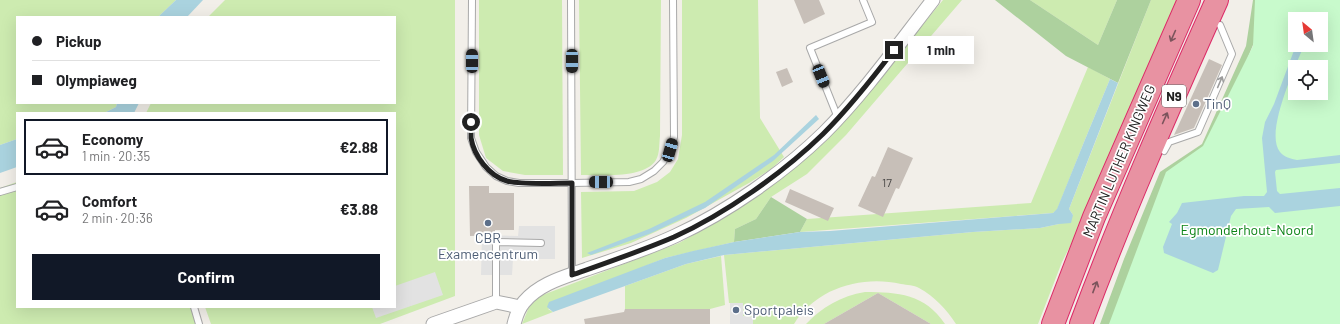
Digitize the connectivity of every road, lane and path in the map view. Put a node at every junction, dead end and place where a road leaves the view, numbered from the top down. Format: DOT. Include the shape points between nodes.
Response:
graph roads {
  1 [pos="472,0"];
  2 [pos="571,0"];
  3 [pos="673,0"];
  4 [pos="863,0"];
  5 [pos="933,0"];
  6 [pos="1189,0"];
  7 [pos="1217,0"];
  8 [pos="1223,0"];
  9 [pos="1220,25"];
  10 [pos="838,118"];
  11 [pos="1164,151"];
  12 [pos="572,183"];
  13 [pos="16,187"];
  14 [pos="0,192"];
  15 [pos="1132,192"];
  16 [pos="541,243"];
  17 [pos="572,275"];
  18 [pos="496,302"];
  19 [pos="520,307"];
  20 [pos="194,308"];
  21 [pos="199,324"];
  22 [pos="433,324"];
  23 [pos="514,324"];
  24 [pos="1053,324"];
  25 [pos="1081,324"];
  1 -- 12 [label="lane" via="471,138 476,152 486,167 507,181"];
  2 -- 12 [label="lane"];
  3 -- 12 [label="lane" via="674,137 670,150 663,162 641,179 629,182"];
  4 -- 10 [label="lane" via="872,22 810,48"];
  5 -- 10 [label="street"];
  6 -- 24 [label="highway, MARTIN LUTHER KINGWEG / N9, one-way" via="1097,210"];
  15 -- 7 [label="highway, MARTIN LUTHER KINGWEG / N9, one-way"];
  8 -- 9 [label="highway, N9"];
  11 -- 9 [label="lane, N9, one-way" via="1169,142 1198,132 1232,54"];
  10 -- 17 [label="street" via="806,150 771,178 709,219 656,244"];
  11 -- 15 [label="highway, N9"];
  12 -- 17 [label="lane"];
  13 -- 14 [label="lane"];
  25 -- 15 [label="highway, MARTIN LUTHER KINGWEG / N9, one-way"];
  16 -- 18 [label="lane" via="496,242"];
  17 -- 19 [label="street" via="538,290"];
  18 -- 19 [label="street"];
  18 -- 22 [label="street"];
  19 -- 23 [label="street"];
  20 -- 21 [label="lane"];
}
